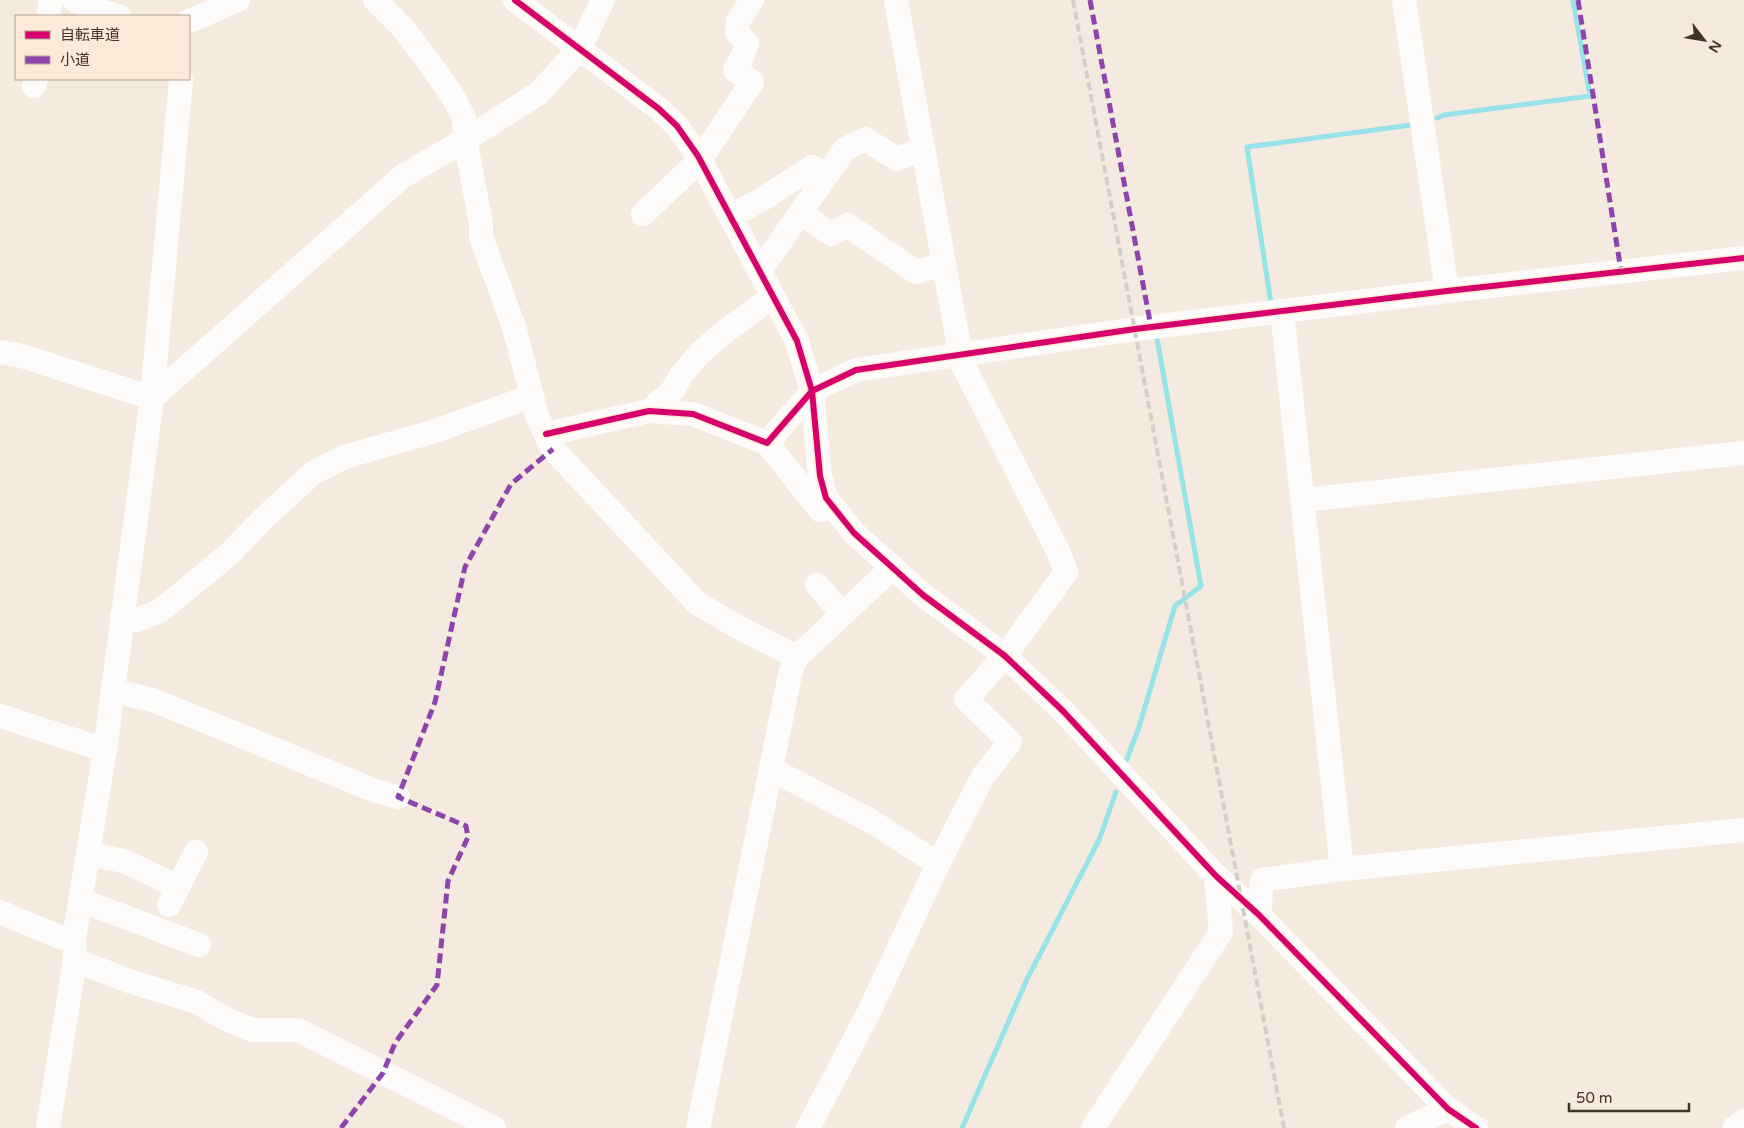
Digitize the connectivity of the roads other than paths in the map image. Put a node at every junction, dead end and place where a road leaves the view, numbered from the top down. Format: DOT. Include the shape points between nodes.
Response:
graph roads {
  1 [pos="52,0"];
  2 [pos="74,0"];
  3 [pos="189,0"];
  4 [pos="238,0"];
  5 [pos="375,0"];
  6 [pos="515,0"];
  7 [pos="603,0"];
  8 [pos="752,0"];
  9 [pos="896,0"];
  10 [pos="1404,0"];
  11 [pos="48,15"];
  12 [pos="115,15"];
  13 [pos="187,15"];
  14 [pos="190,22"];
  15 [pos="579,50"];
  16 [pos="181,80"];
  17 [pos="465,140"];
  18 [pos="923,150"];
  19 [pos="700,160"];
  20 [pos="826,176"];
  21 [pos="801,213"];
  22 [pos="643,214"];
  23 [pos="730,216"];
  24 [pos="1744,258"];
  25 [pos="944,264"];
  26 [pos="759,272"];
  27 [pos="1447,291"];
  28 [pos="772,297"];
  29 [pos="1282,311"];
  30 [pos="11,354"];
  31 [pos="960,354"];
  32 [pos="812,391"];
  33 [pos="532,396"];
  34 [pos="152,398"];
  35 [pos="649,411"];
  36 [pos="546,434"];
  37 [pos="767,443"];
  38 [pos="1744,453"];
  39 [pos="1302,500"];
  40 [pos="833,507"];
  41 [pos="893,567"];
  42 [pos="816,585"];
  43 [pos="843,614"];
  44 [pos="122,616"];
  45 [pos="1005,656"];
  46 [pos="797,657"];
  47 [pos="113,691"];
  48 [pos="0,716"];
  49 [pos="105,750"];
  50 [pos="771,769"];
  51 [pos="398,797"];
  52 [pos="1744,830"];
  53 [pos="196,852"];
  54 [pos="88,854"];
  55 [pos="938,864"];
  56 [pos="1342,869"];
  57 [pos="1216,876"];
  58 [pos="80,900"];
  59 [pos="0,912"];
  60 [pos="1259,915"];
  61 [pos="199,945"];
  62 [pos="75,949"];
  63 [pos="1448,1109"];
  64 [pos="1744,1122"];
  65 [pos="48,1128"];
  66 [pos="494,1128"];
  67 [pos="698,1128"];
  68 [pos="808,1128"];
  69 [pos="1093,1128"];
  70 [pos="1407,1128"];
  71 [pos="1476,1128"];
  72 [pos="1734,1128"];
  1 -- 11 [label="street"];
  2 -- 12 [label="street"];
  3 -- 13 [label="street"];
  4 -- 14 [label="street"];
  5 -- 17 [label="street" via="402,27 452,95 464,118"];
  6 -- 15 [label="street"];
  7 -- 15 [label="street"];
  8 -- 19 [label="street" via="738,21 737,32 747,43 735,70 752,82"];
  9 -- 18 [label="street"];
  10 -- 27 [label="street"];
  15 -- 17 [label="street" via="539,93"];
  15 -- 19 [label="street" via="659,109 677,126"];
  16 -- 34 [label="street"];
  17 -- 33 [label="street" via="481,236 514,327"];
  17 -- 34 [label="street" via="403,176"];
  18 -- 20 [label="street" via="897,159 865,139 845,149"];
  18 -- 25 [label="street"];
  19 -- 22 [label="street"];
  19 -- 23 [label="street"];
  20 -- 21 [label="street"];
  20 -- 23 [label="street" via="812,166"];
  21 -- 25 [label="street" via="831,234 847,225 916,272"];
  21 -- 26 [label="street"];
  23 -- 26 [label="street"];
  24 -- 27 [label="street"];
  25 -- 31 [label="street"];
  26 -- 28 [label="street"];
  27 -- 29 [label="street"];
  28 -- 32 [label="street" via="796,341"];
  28 -- 35 [label="street" via="700,352 681,375 674,390"];
  29 -- 31 [label="street"];
  29 -- 39 [label="street"];
  30 -- 34 [label="street"];
  31 -- 32 [label="street" via="856,370"];
  31 -- 45 [label="street" via="1066,572"];
  32 -- 37 [label="street"];
  32 -- 40 [label="street" via="820,476 826,498"];
  33 -- 36 [label="street"];
  33 -- 44 [label="street" via="432,432 344,457 313,473 228,555 160,611 137,620"];
  34 -- 44 [label="street"];
  35 -- 36 [label="street"];
  35 -- 37 [label="street" via="693,414"];
  36 -- 46 [label="street" via="553,449 697,603"];
  37 -- 40 [label="street" via="820,510"];
  38 -- 39 [label="street"];
  39 -- 56 [label="street"];
  40 -- 41 [label="street" via="854,533"];
  41 -- 43 [label="street"];
  41 -- 45 [label="street" via="923,595"];
  42 -- 43 [label="street"];
  43 -- 46 [label="street"];
  44 -- 47 [label="street"];
  45 -- 55 [label="street" via="966,699 1010,742 983,776"];
  45 -- 57 [label="street" via="1063,711"];
  46 -- 50 [label="street" via="791,670"];
  47 -- 49 [label="street"];
  47 -- 51 [label="street" via="153,700 376,791"];
  48 -- 49 [label="street"];
  49 -- 54 [label="street"];
  50 -- 55 [label="street" via="871,821"];
  50 -- 67 [label="street"];
  52 -- 56 [label="street"];
  53 -- 54 [label="street" via="174,896 124,861"];
  54 -- 58 [label="street"];
  55 -- 68 [label="street" via="869,1012"];
  56 -- 60 [label="street" via="1262,880"];
  57 -- 60 [label="street"];
  57 -- 69 [label="street" via="1221,932"];
  58 -- 61 [label="street"];
  58 -- 62 [label="street"];
  59 -- 62 [label="street" via="62,938"];
  60 -- 63 [label="street"];
  62 -- 65 [label="street"];
  62 -- 66 [label="street" via="129,982 197,1002 252,1030 298,1030"];
  63 -- 70 [label="street"];
  63 -- 71 [label="street"];
  64 -- 72 [label="street"];
}
